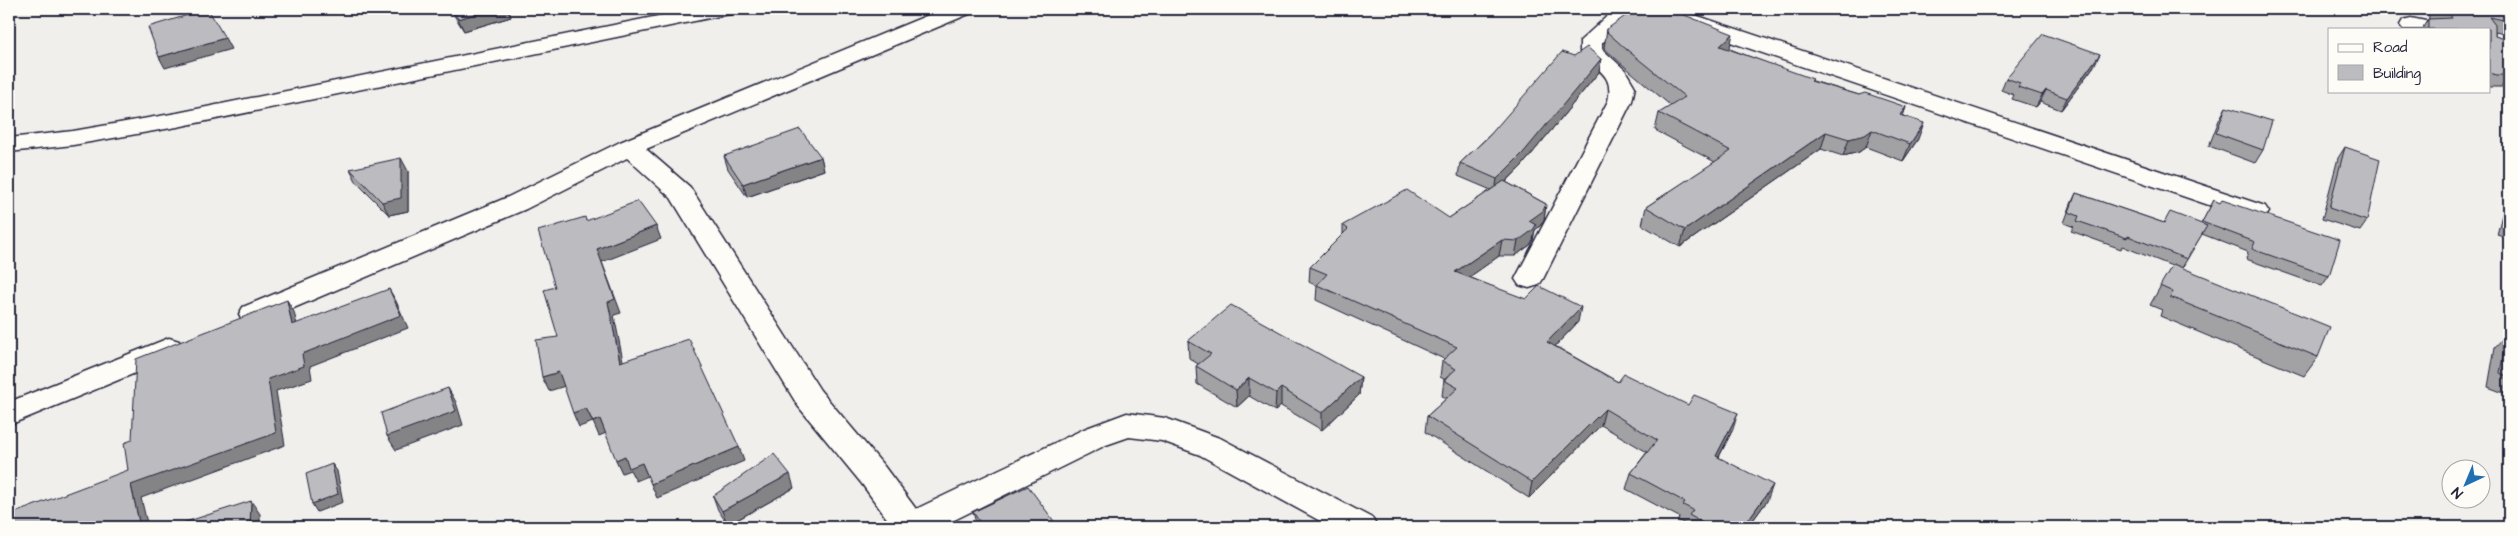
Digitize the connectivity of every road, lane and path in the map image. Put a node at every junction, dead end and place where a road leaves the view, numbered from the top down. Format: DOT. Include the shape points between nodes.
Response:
graph roads {
  1 [pos="724,9"];
  2 [pos="961,9"];
  3 [pos="1628,9"];
  4 [pos="1656,9"];
  5 [pos="2411,24"];
  6 [pos="2428,28"];
  7 [pos="9,145"];
  8 [pos="629,147"];
  9 [pos="2256,212"];
  10 [pos="1529,279"];
  11 [pos="234,322"];
  12 [pos="190,340"];
  13 [pos="9,414"];
  14 [pos="912,527"];
  15 [pos="1360,527"];
  1 -- 7 [label="street" via="177,120"];
  2 -- 8 [label="street"];
  3 -- 10 [label="street" via="1591,41 1591,51 1617,75 1623,87 1620,101"];
  4 -- 9 [label="street"];
  5 -- 6 [label="street"];
  8 -- 11 [label="street" via="517,203"];
  8 -- 14 [label="street" via="681,193 809,398"];
  12 -- 13 [label="street"];
  14 -- 15 [label="street" via="1095,437 1127,425 1165,430 1211,447"];
}
